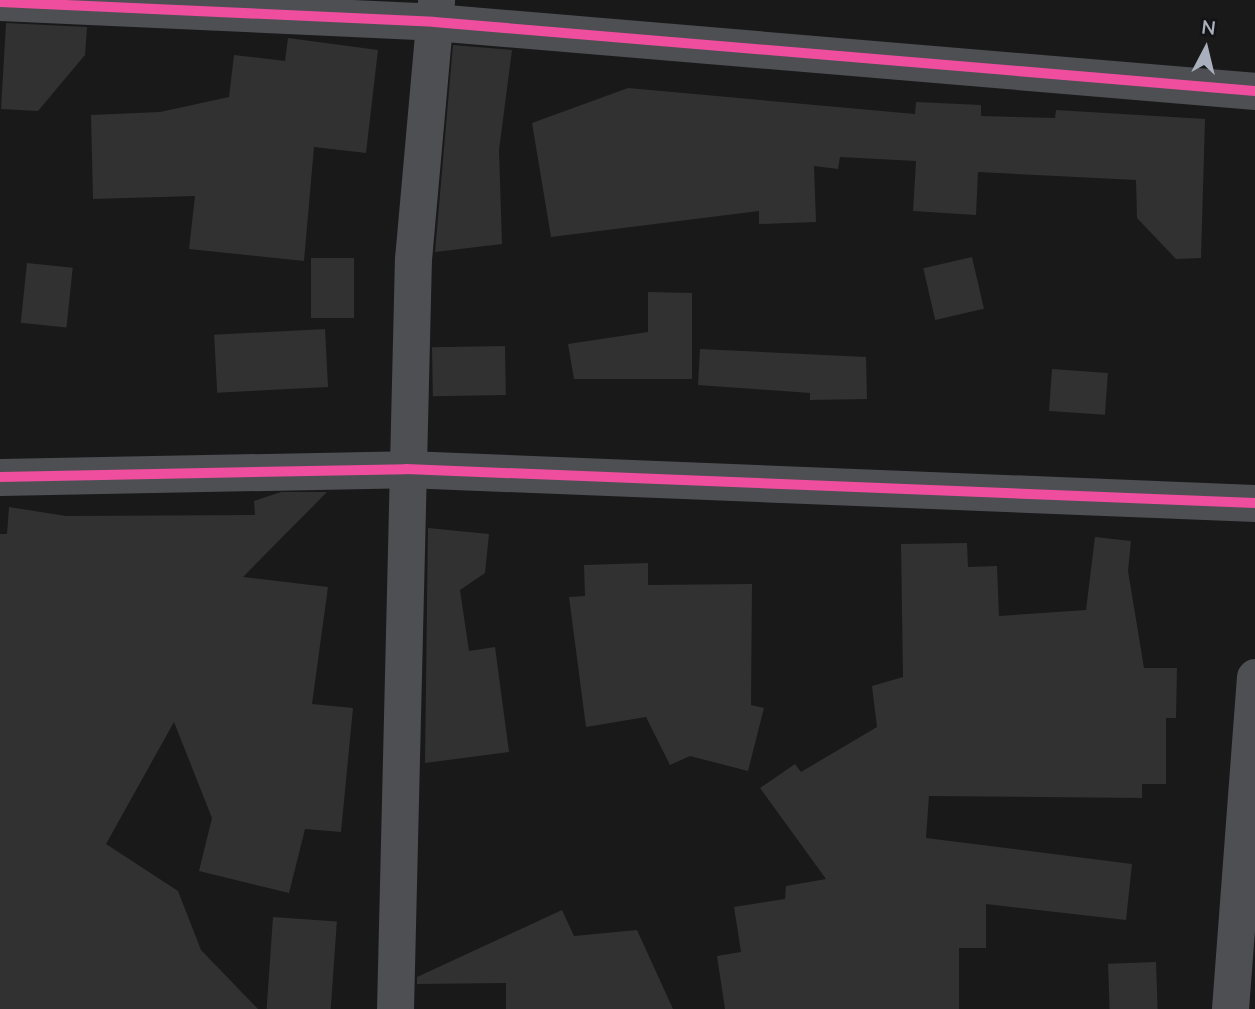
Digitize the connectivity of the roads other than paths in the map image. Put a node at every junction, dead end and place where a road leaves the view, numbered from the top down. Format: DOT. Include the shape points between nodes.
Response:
graph roads {
  1 [pos="0,2"];
  2 [pos="435,11"];
  3 [pos="1255,91"];
  4 [pos="406,469"];
  5 [pos="0,477"];
  6 [pos="1255,503"];
  7 [pos="1255,677"];
  8 [pos="395,1009"];
  9 [pos="1230,1009"];
  1 -- 2 [label="street"];
  2 -- 3 [label="street"];
  2 -- 4 [label="street" via="413,259"];
  4 -- 5 [label="street"];
  4 -- 6 [label="street"];
  4 -- 8 [label="street"];
  7 -- 9 [label="street"];
}
